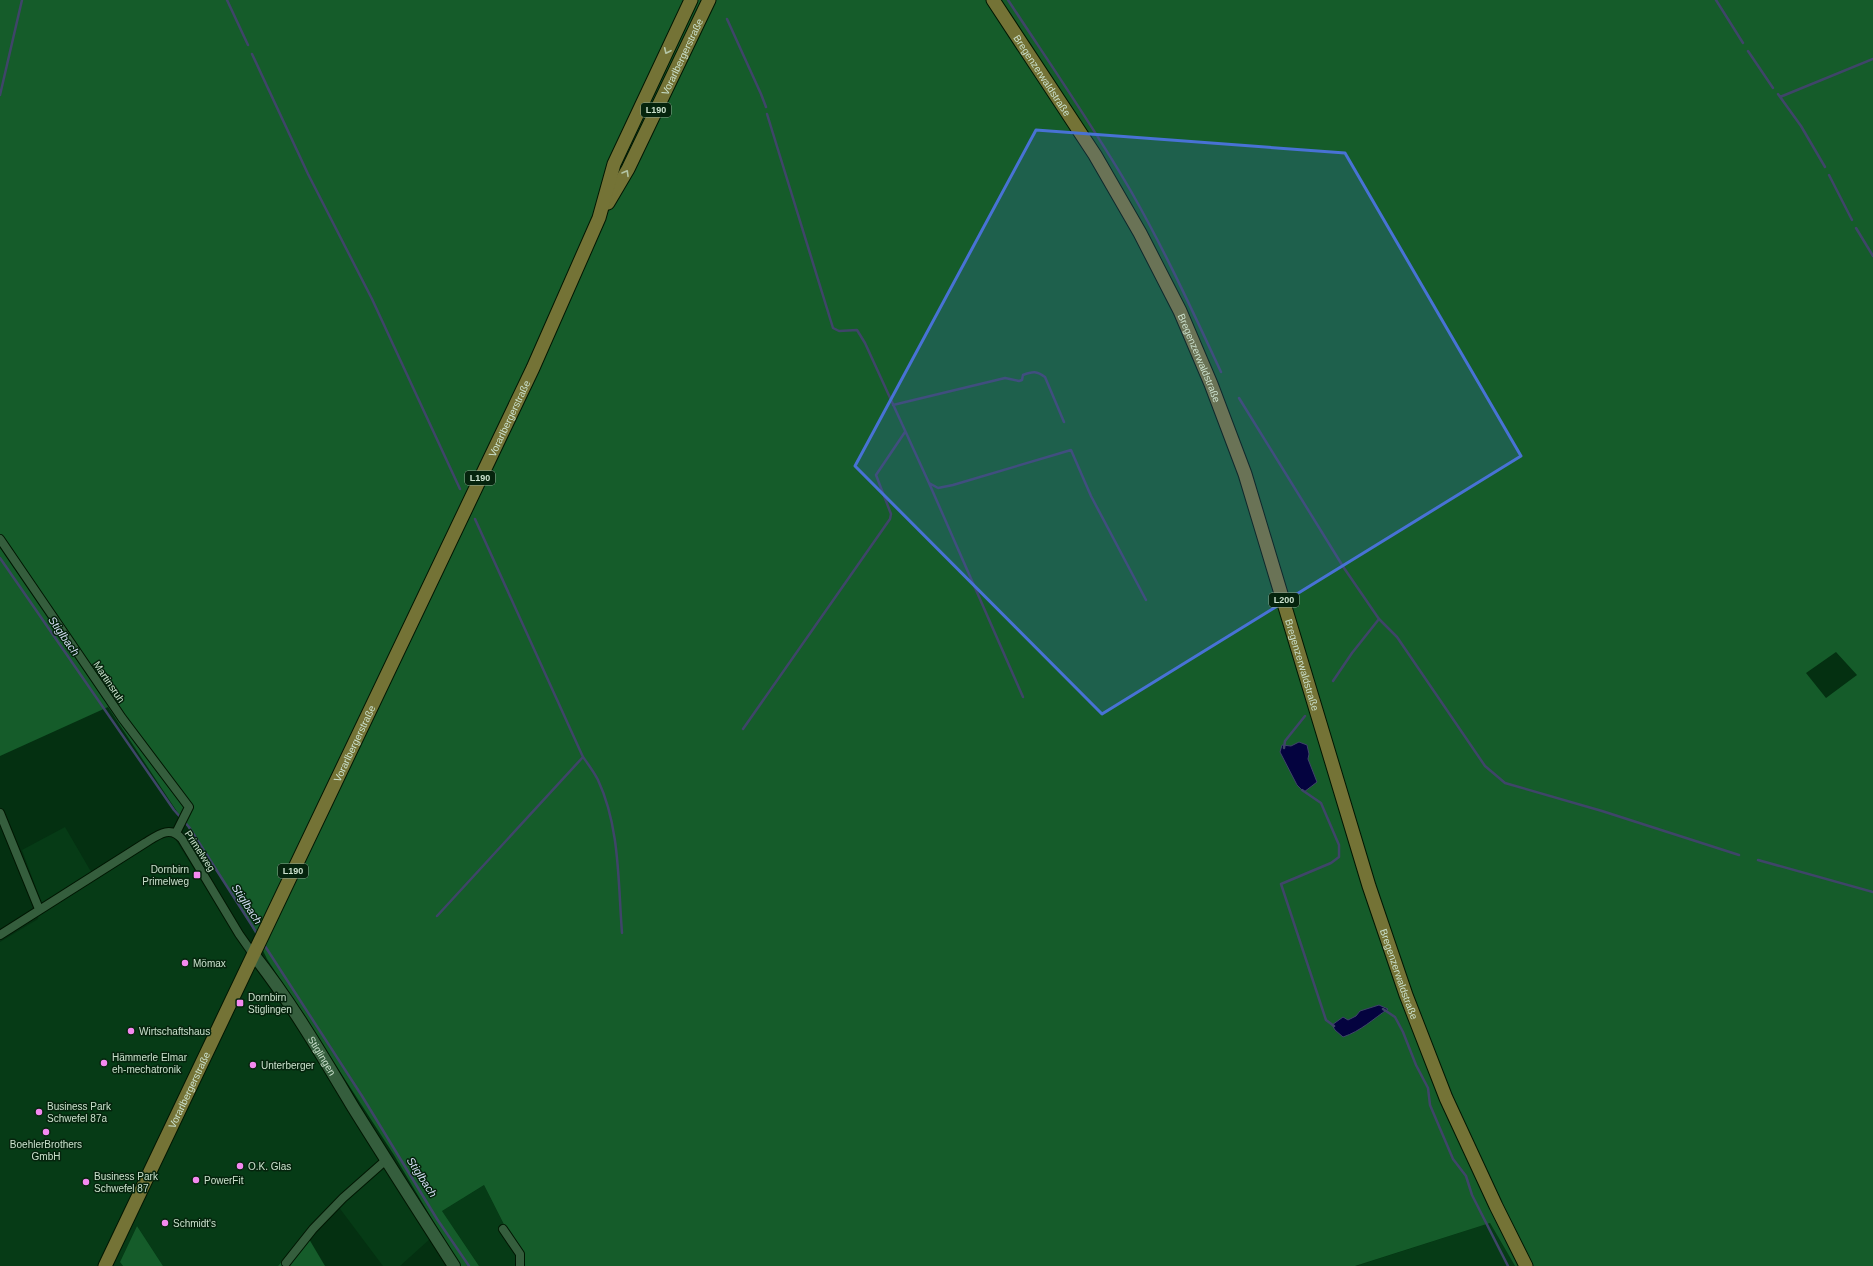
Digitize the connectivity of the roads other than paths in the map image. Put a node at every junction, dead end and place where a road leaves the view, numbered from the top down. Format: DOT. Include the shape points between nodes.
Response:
graph roads {
  1 [pos="691,0"];
  2 [pos="709,0"];
  3 [pos="993,0"];
  4 [pos="599,218"];
  5 [pos="0,539"];
  6 [pos="0,813"];
  7 [pos="178,829"];
  8 [pos="39,909"];
  9 [pos="0,935"];
  10 [pos="255,952"];
  11 [pos="386,1160"];
  12 [pos="503,1229"];
  13 [pos="286,1263"];
  14 [pos="105,1266"];
  15 [pos="454,1266"];
  16 [pos="520,1266"];
  17 [pos="1526,1266"];
  1 -- 4 [label="main road, Vorarlbergerstraße / L190, one-way" via="614,164"];
  4 -- 2 [label="main road, Vorarlbergerstraße / L190, one-way" via="628,169"];
  3 -- 17 [label="main road, Bregenzerwaldstraße / L200" via="1096,155 1180,311 1211,384 1245,474 1369,886 1406,995 1446,1098"];
  4 -- 10 [label="main road, Vorarlbergerstraße / L190" via="529,375"];
  5 -- 7 [label="street, Martinsruh" via="122,718 189,807"];
  6 -- 8 [label="street"];
  7 -- 8 [label="street, Primelweg" via="162,832"];
  7 -- 10 [label="street, Primelweg" via="239,934"];
  8 -- 9 [label="street, Primelweg"];
  10 -- 11 [label="main road, Stiglingen" via="306,1029"];
  10 -- 14 [label="main road, Vorarlbergerstraße / L190"];
  11 -- 13 [label="street" via="343,1198 313,1229"];
  11 -- 15 [label="main road, Stiglingen"];
  12 -- 16 [label="street" via="520,1254"];
}
